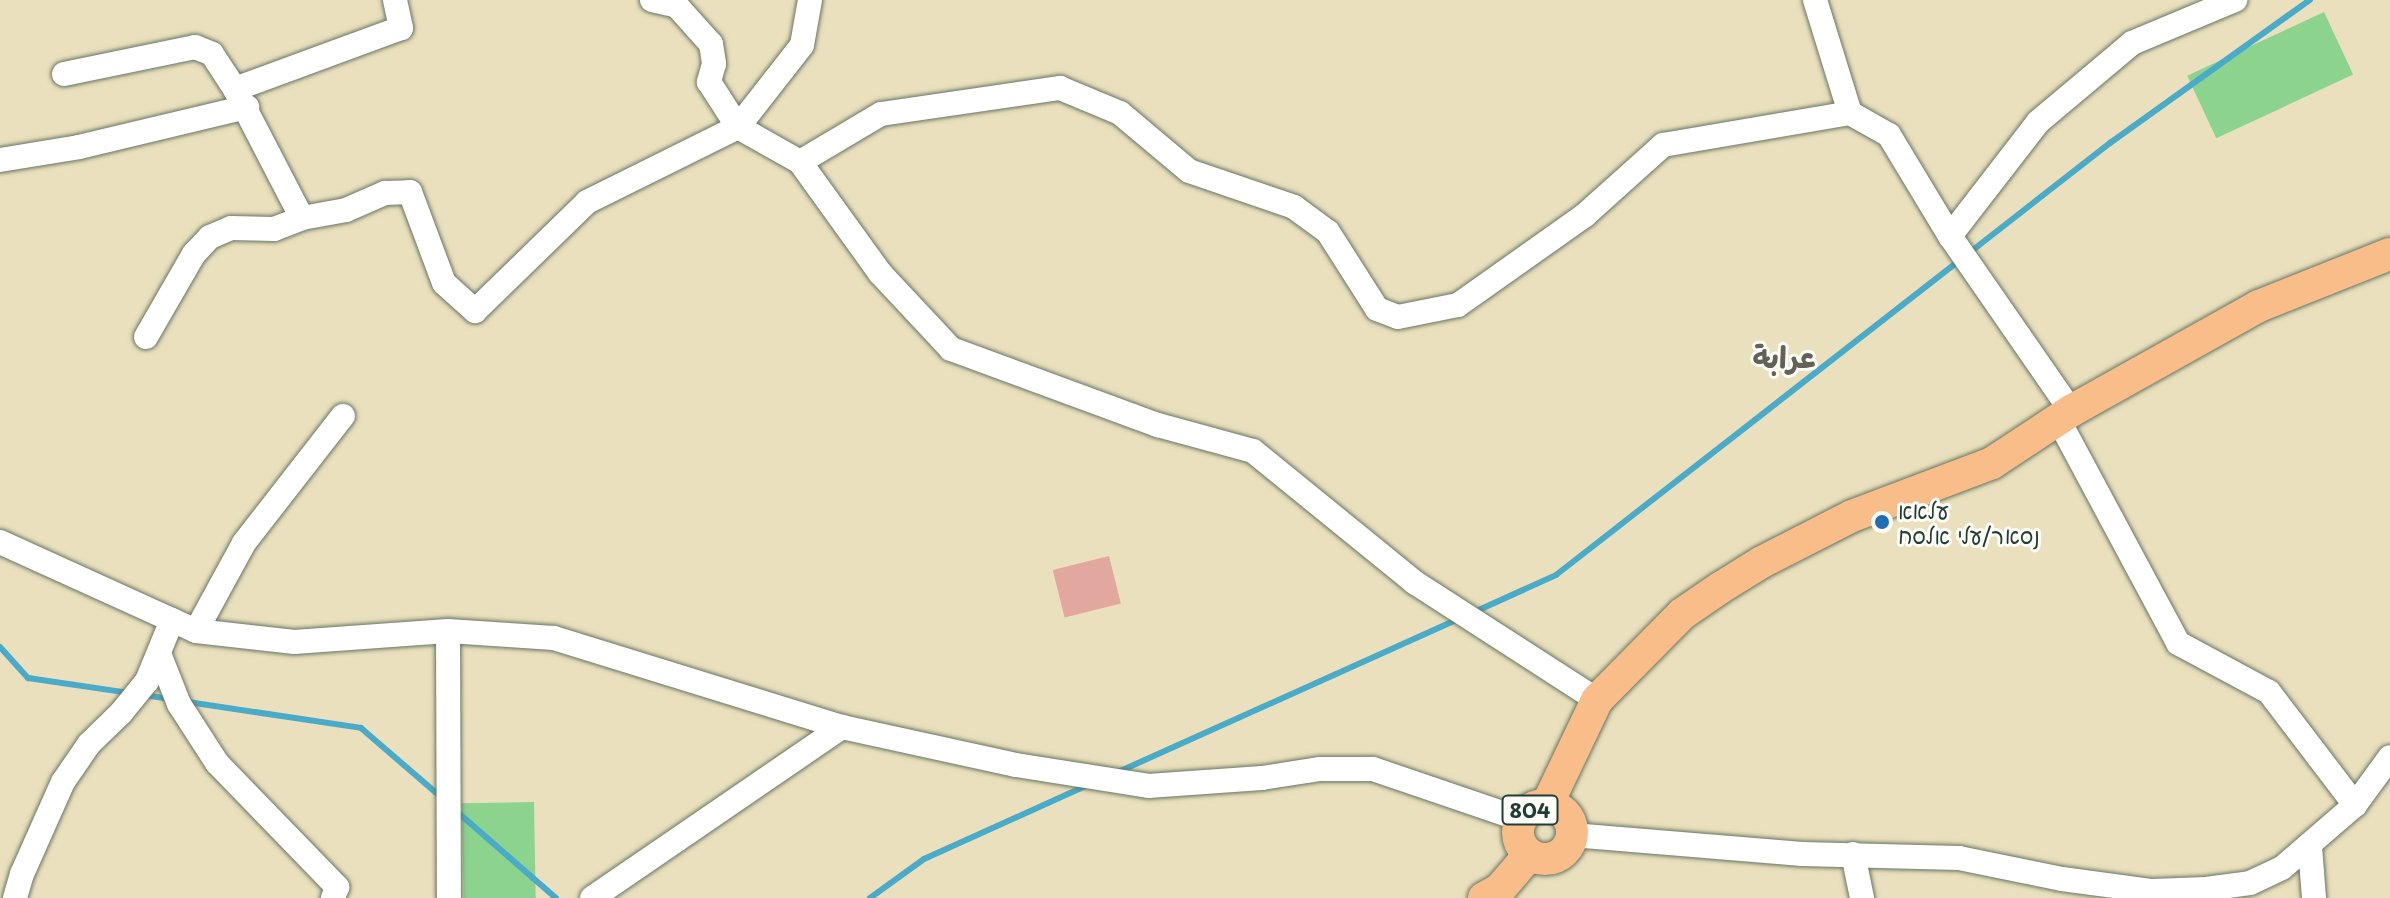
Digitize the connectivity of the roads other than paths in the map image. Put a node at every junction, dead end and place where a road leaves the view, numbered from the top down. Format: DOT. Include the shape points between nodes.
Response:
graph roads {
  1 [pos="395,0"];
  2 [pos="652,0"];
  3 [pos="810,0"];
  4 [pos="1815,0"];
  5 [pos="2235,0"];
  6 [pos="64,74"];
  7 [pos="241,98"];
  8 [pos="1850,113"];
  9 [pos="738,127"];
  10 [pos="0,160"];
  11 [pos="800,162"];
  12 [pos="302,218"];
  13 [pos="1950,236"];
  14 [pos="2390,254"];
  15 [pos="146,337"];
  16 [pos="2064,415"];
  17 [pos="343,416"];
  18 [pos="0,542"];
  19 [pos="172,620"];
  20 [pos="196,631"];
  21 [pos="448,631"];
  22 [pos="160,656"];
  23 [pos="1597,700"];
  24 [pos="842,727"];
  25 [pos="2390,757"];
  26 [pos="2355,805"];
  27 [pos="1534,812"];
  28 [pos="1572,835"];
  29 [pos="2310,847"];
  30 [pos="1853,854"];
  31 [pos="1529,855"];
  32 [pos="15,898"];
  33 [pos="333,898"];
  34 [pos="449,898"];
  35 [pos="592,898"];
  36 [pos="1484,898"];
  37 [pos="1862,898"];
  38 [pos="2314,898"];
  1 -- 7 [label="street" via="401,28"];
  2 -- 9 [label="street" via="677,6 711,44 714,64 709,82"];
  3 -- 9 [label="street" via="802,45"];
  4 -- 8 [label="street"];
  5 -- 13 [label="street" via="2132,43 2038,122"];
  6 -- 7 [label="street" via="195,47 212,54"];
  7 -- 10 [label="street" via="79,147"];
  7 -- 12 [label="street"];
  8 -- 11 [label="street" via="1663,145 1585,215 1458,305 1398,317 1377,309 1328,232 1294,207 1189,171 1120,113 1060,88 881,114"];
  8 -- 13 [label="street" via="1889,135"];
  9 -- 11 [label="street"];
  9 -- 12 [label="street" via="587,202 475,311 444,283 410,192 385,193 346,210"];
  11 -- 23 [label="street" via="880,273 951,349 1158,425 1253,451 1414,582"];
  12 -- 15 [label="street" via="274,229 231,228 210,237 194,254"];
  13 -- 16 [label="street"];
  14 -- 16 [label="main road, 804" via="2259,306"];
  16 -- 23 [label="main road, 804" via="1992,463 1852,516 1762,562 1682,614"];
  16 -- 26 [label="street" via="2178,643 2269,692"];
  17 -- 20 [label="street" via="244,543"];
  18 -- 19 [label="street"];
  19 -- 20 [label="street"];
  19 -- 22 [label="street"];
  20 -- 21 [label="street" via="294,642"];
  21 -- 24 [label="street" via="554,638"];
  21 -- 34 [label="street"];
  22 -- 32 [label="street" via="147,681 89,744 63,782"];
  22 -- 33 [label="street" via="179,704 217,763 337,887"];
  23 -- 27 [label="main road, 804"];
  24 -- 27 [label="street" via="1016,765 1148,786 1373,769"];
  24 -- 35 [label="street"];
  25 -- 26 [label="street"];
  26 -- 29 [label="street"];
  27 -- 28 [label="main road, 804" via="1568,818"];
  27 -- 31 [label="main road, 804" via="1519,842"];
  28 -- 30 [label="street"];
  28 -- 31 [label="main road, 804" via="1560,855 1544,860"];
  29 -- 30 [label="street" via="2250,883 2152,891 1959,858"];
  29 -- 38 [label="street"];
  30 -- 37 [label="street"];
  31 -- 36 [label="main road, 804" via="1500,889"];
}
